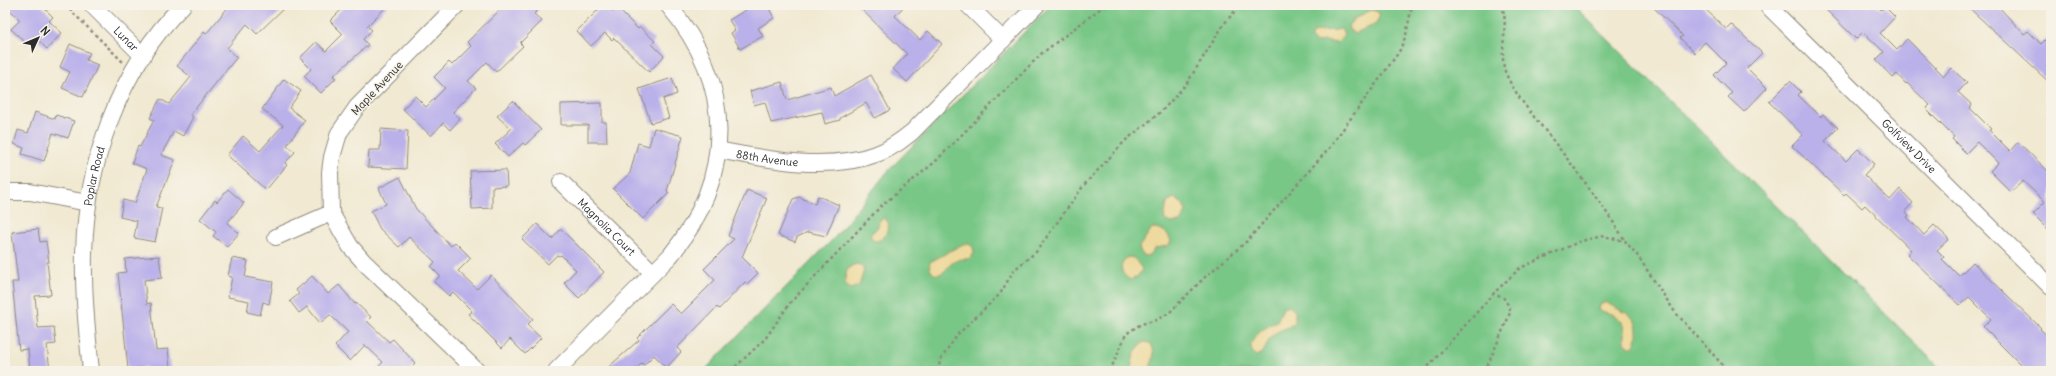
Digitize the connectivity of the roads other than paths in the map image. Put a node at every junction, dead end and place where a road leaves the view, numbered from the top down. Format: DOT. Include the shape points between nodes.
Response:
graph roads {
  1 [pos="92,5"];
  2 [pos="183,5"];
  3 [pos="457,5"];
  4 [pos="668,5"];
  5 [pos="968,5"];
  6 [pos="1037,5"];
  7 [pos="1767,5"];
  8 [pos="1003,40"];
  9 [pos="143,56"];
  10 [pos="718,150"];
  11 [pos="561,182"];
  12 [pos="5,192"];
  13 [pos="88,203"];
  14 [pos="331,213"];
  15 [pos="276,237"];
  16 [pos="653,273"];
  17 [pos="2051,287"];
  18 [pos="92,371"];
  19 [pos="477,371"];
  20 [pos="556,371"];
  1 -- 9 [label="street, Lunar"];
  2 -- 9 [label="street, Poplar Road"];
  3 -- 14 [label="street, Maple Avenue" via="357,107 345,123 335,143 332,157"];
  4 -- 10 [label="street" via="689,33 710,78 716,105"];
  5 -- 8 [label="street"];
  6 -- 8 [label="street, 88th Avenue"];
  7 -- 17 [label="street, Golfview Drive"];
  8 -- 10 [label="street, 88th Avenue" via="912,132 899,143 879,153 829,163 767,158"];
  9 -- 13 [label="street, Poplar Road" via="109,122 95,168"];
  10 -- 16 [label="street" via="710,189 694,224 670,256"];
  11 -- 16 [label="street, Magnolia Court"];
  12 -- 13 [label="street" via="30,192"];
  13 -- 18 [label="street, Poplar Road" via="84,253 86,324"];
  14 -- 15 [label="street"];
  14 -- 19 [label="street, Maple Avenue" via="350,246 363,261"];
  16 -- 20 [label="street"];
}
